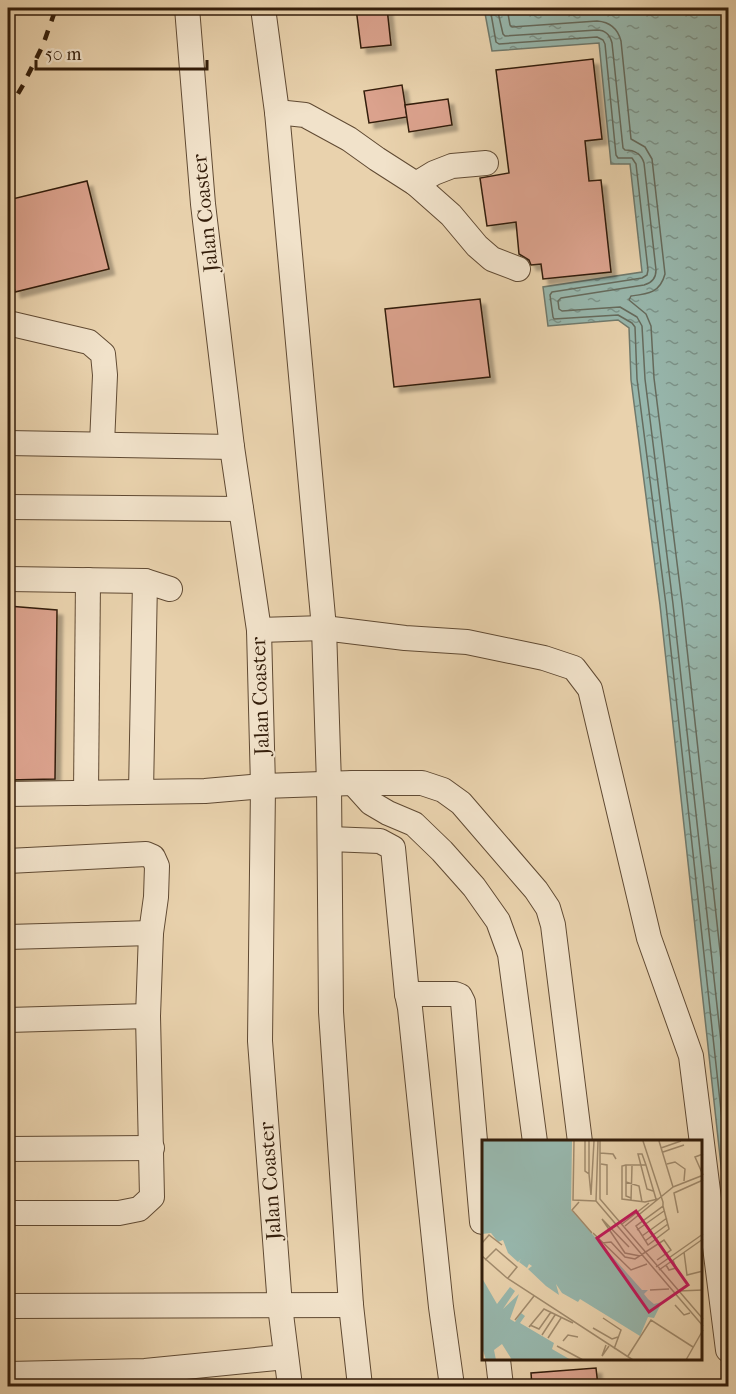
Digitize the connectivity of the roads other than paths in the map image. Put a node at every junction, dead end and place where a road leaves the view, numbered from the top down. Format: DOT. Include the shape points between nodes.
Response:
graph roads {
  1 [pos="187,8"];
  2 [pos="263,8"];
  3 [pos="277,112"];
  4 [pos="486,163"];
  5 [pos="416,184"];
  6 [pos="518,269"];
  7 [pos="8,322"];
  8 [pos="8,443"];
  9 [pos="102,444"];
  10 [pos="232,447"];
  11 [pos="8,507"];
  12 [pos="242,509"];
  13 [pos="8,579"];
  14 [pos="88,580"];
  15 [pos="145,581"];
  16 [pos="170,589"];
  17 [pos="324,628"];
  18 [pos="259,630"];
  19 [pos="341,783"];
  20 [pos="263,786"];
  21 [pos="141,792"];
  22 [pos="86,793"];
  23 [pos="8,794"];
  24 [pos="330,839"];
  25 [pos="8,861"];
  26 [pos="151,933"];
  27 [pos="8,937"];
  28 [pos="407,994"];
  29 [pos="148,1016"];
  30 [pos="8,1020"];
  31 [pos="535,1140"];
  32 [pos="580,1140"];
  33 [pos="699,1140"];
  34 [pos="152,1148"];
  35 [pos="8,1149"];
  36 [pos="703,1190"];
  37 [pos="482,1205"];
  38 [pos="8,1213"];
  39 [pos="712,1291"];
  40 [pos="351,1305"];
  41 [pos="8,1306"];
  42 [pos="280,1306"];
  43 [pos="729,1350"];
  44 [pos="286,1357"];
  45 [pos="498,1361"];
  46 [pos="8,1374"];
  47 [pos="290,1386"];
  48 [pos="360,1386"];
  49 [pos="452,1386"];
  50 [pos="501,1386"];
  1 -- 10 [label="lane, Jalan Coaster" via="203,204"];
  2 -- 3 [label="lane"];
  3 -- 5 [label="lane" via="305,115"];
  3 -- 17 [label="lane"];
  4 -- 5 [label="lane" via="452,166"];
  5 -- 6 [label="lane" via="492,259"];
  7 -- 9 [label="lane" via="89,342 103,354"];
  8 -- 9 [label="lane"];
  9 -- 10 [label="lane"];
  10 -- 12 [label="lane, Jalan Coaster"];
  11 -- 12 [label="lane"];
  12 -- 18 [label="lane, Jalan Coaster"];
  13 -- 14 [label="lane"];
  14 -- 15 [label="lane"];
  14 -- 22 [label="lane"];
  15 -- 16 [label="lane"];
  15 -- 21 [label="lane"];
  17 -- 18 [label="lane"];
  17 -- 19 [label="lane"];
  17 -- 33 [label="lane" via="467,642 543,658 574,668 590,689 649,938 691,1056"];
  18 -- 20 [label="lane, Jalan Coaster"];
  19 -- 20 [label="lane"];
  19 -- 24 [label="lane"];
  19 -- 31 [label="lane" via="388,813 414,824 474,887 498,921 510,954"];
  19 -- 32 [label="lane" via="422,783 443,790 461,804 536,890 553,925"];
  20 -- 21 [label="lane"];
  20 -- 42 [label="lane, Jalan Coaster" via="260,1041"];
  21 -- 22 [label="lane"];
  22 -- 23 [label="lane"];
  24 -- 28 [label="lane" via="380,841 393,848"];
  24 -- 40 [label="lane" via="331,1012"];
  25 -- 26 [label="lane" via="153,856 158,866"];
  26 -- 27 [label="lane"];
  26 -- 29 [label="lane"];
  28 -- 37 [label="lane" via="455,994 463,1002"];
  28 -- 49 [label="lane"];
  29 -- 30 [label="lane"];
  29 -- 34 [label="lane"];
  34 -- 35 [label="lane"];
  34 -- 38 [label="lane" via="152,1197 139,1209 119,1213"];
  36 -- 39 [label="lane"];
  39 -- 43 [label="lane"];
  40 -- 42 [label="lane"];
  40 -- 48 [label="lane"];
  41 -- 42 [label="lane"];
  42 -- 44 [label="lane, Jalan Coaster"];
  44 -- 46 [label="lane" via="145,1371"];
  44 -- 47 [label="lane, Jalan Coaster"];
  45 -- 50 [label="lane"];
}
